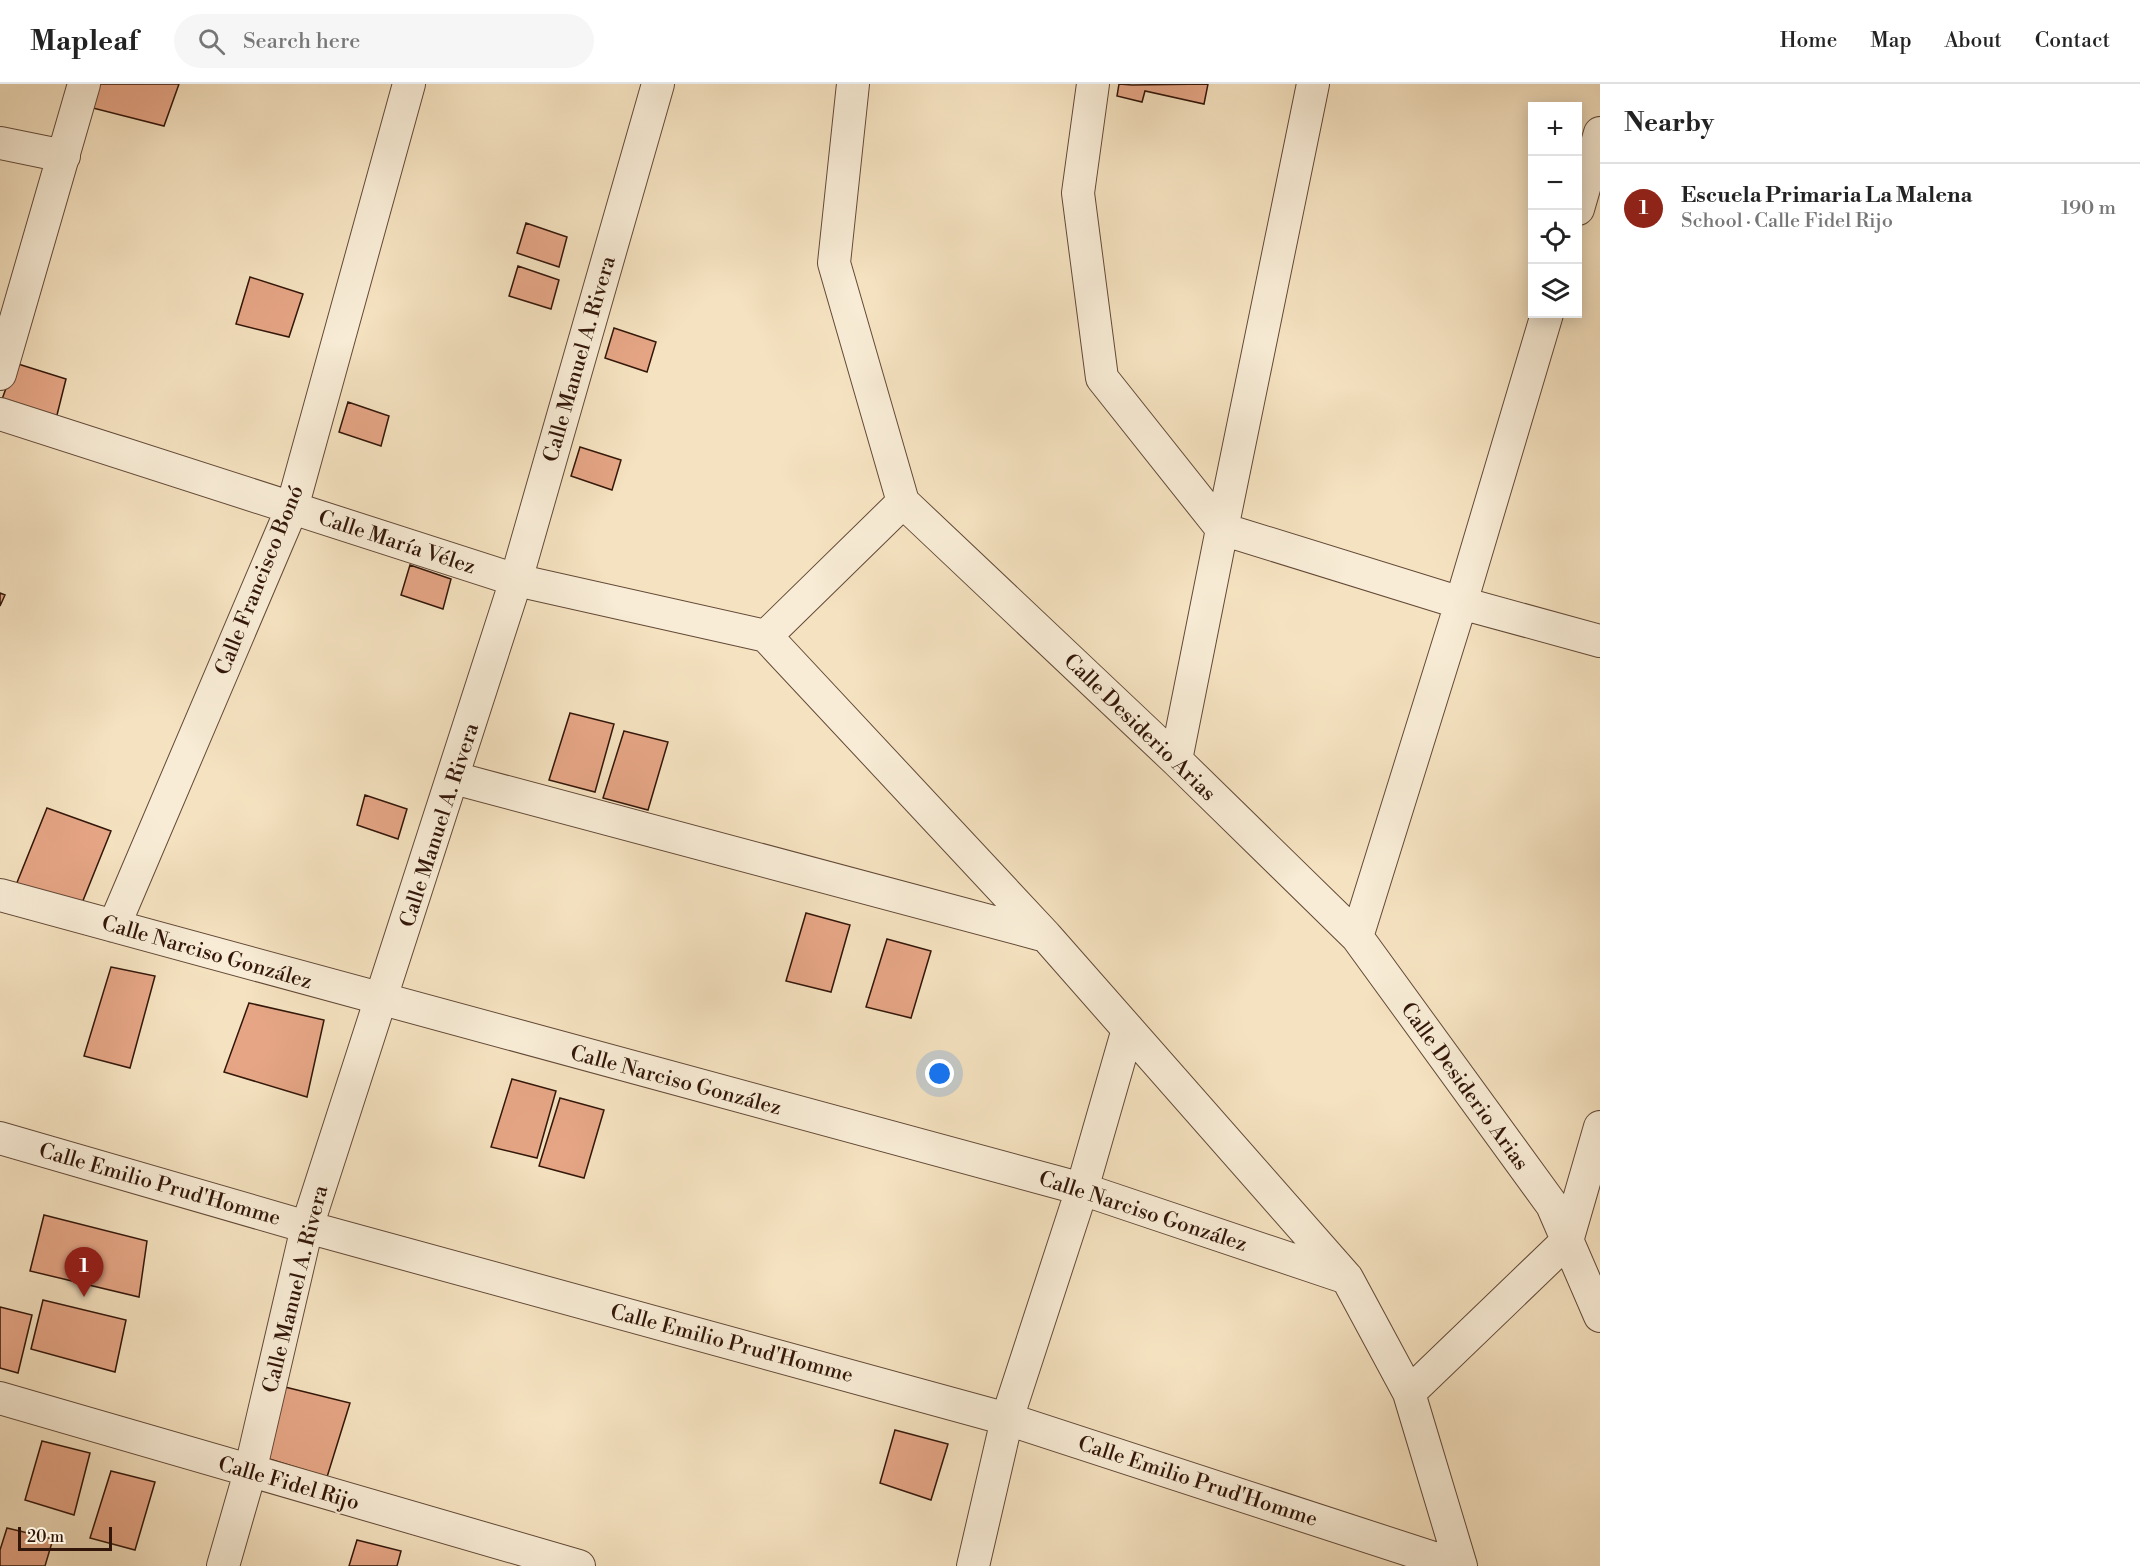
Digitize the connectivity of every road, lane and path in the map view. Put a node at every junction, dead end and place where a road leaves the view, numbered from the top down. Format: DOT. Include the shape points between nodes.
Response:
graph roads {
  1 [pos="84,84"];
  2 [pos="409,84"];
  3 [pos="658,84"];
  4 [pos="852,84"];
  5 [pos="1092,84"];
  6 [pos="1313,84"];
  7 [pos="1600,133"];
  8 [pos="0,143"];
  9 [pos="64,156"];
  10 [pos="1582,195"];
  11 [pos="1546,318"];
  12 [pos="0,374"];
  13 [pos="0,414"];
  14 [pos="903,502"];
  15 [pos="292,508"];
  16 [pos="1222,529"];
  17 [pos="516,580"];
  18 [pos="1461,603"];
  19 [pos="766,636"];
  20 [pos="1600,641"];
  21 [pos="1176,760"];
  22 [pos="454,778"];
  23 [pos="0,895"];
  24 [pos="114,926"];
  25 [pos="1046,936"];
  26 [pos="1357,937"];
  27 [pos="382,1001"];
  28 [pos="1128,1029"];
  29 [pos="1600,1127"];
  30 [pos="0,1138"];
  31 [pos="1082,1189"];
  32 [pos="308,1227"];
  33 [pos="1567,1241"];
  34 [pos="1347,1278"];
  35 [pos="1600,1316"];
  36 [pos="1409,1394"];
  37 [pos="0,1398"];
  38 [pos="1007,1419"];
  39 [pos="250,1472"];
  40 [pos="223,1566"];
  41 [pos="579,1566"];
  42 [pos="973,1566"];
  43 [pos="1460,1566"];
  1 -- 9 [label="street"];
  2 -- 15 [label="street, Calle Francisco Bonó"];
  3 -- 17 [label="street, Calle Manuel A. Rivera"];
  4 -- 14 [label="street" via="834,263"];
  5 -- 16 [label="street" via="1078,193 1102,378"];
  6 -- 16 [label="street"];
  7 -- 10 [label="street"];
  8 -- 9 [label="street"];
  9 -- 12 [label="street"];
  11 -- 18 [label="street"];
  13 -- 15 [label="street, Calle María Vélez"];
  14 -- 19 [label="street"];
  14 -- 21 [label="street, Calle Desiderio Arias"];
  15 -- 17 [label="street, Calle María Vélez"];
  15 -- 24 [label="street, Calle Francisco Bonó"];
  16 -- 18 [label="street"];
  16 -- 21 [label="street"];
  17 -- 19 [label="street, Calle María Vélez"];
  17 -- 22 [label="street, Calle Manuel A. Rivera"];
  18 -- 20 [label="street"];
  18 -- 26 [label="street"];
  19 -- 25 [label="street"];
  21 -- 26 [label="street, Calle Desiderio Arias"];
  22 -- 25 [label="street"];
  22 -- 27 [label="street, Calle Manuel A. Rivera"];
  23 -- 24 [label="street, Calle Narciso González"];
  24 -- 27 [label="street, Calle Narciso González"];
  25 -- 28 [label="street"];
  26 -- 33 [label="street, Calle Desiderio Arias" via="1552,1205"];
  27 -- 31 [label="street, Calle Narciso González"];
  27 -- 32 [label="street, Calle Manuel A. Rivera"];
  28 -- 31 [label="street"];
  28 -- 34 [label="street"];
  29 -- 33 [label="street"];
  30 -- 32 [label="street, Calle Emilio Prud'Homme"];
  31 -- 34 [label="street, Calle Narciso González"];
  31 -- 38 [label="street"];
  32 -- 38 [label="street, Calle Emilio Prud'Homme"];
  32 -- 39 [label="street, Calle Manuel A. Rivera"];
  33 -- 35 [label="street, Calle Desiderio Arias"];
  33 -- 36 [label="street"];
  34 -- 36 [label="street"];
  36 -- 43 [label="street"];
  37 -- 39 [label="street, Calle Fidel Rijo"];
  38 -- 42 [label="street"];
  38 -- 43 [label="street, Calle Emilio Prud'Homme"];
  39 -- 40 [label="street, Calle Manuel A. Rivera"];
  39 -- 41 [label="street, Calle Fidel Rijo"];
}
